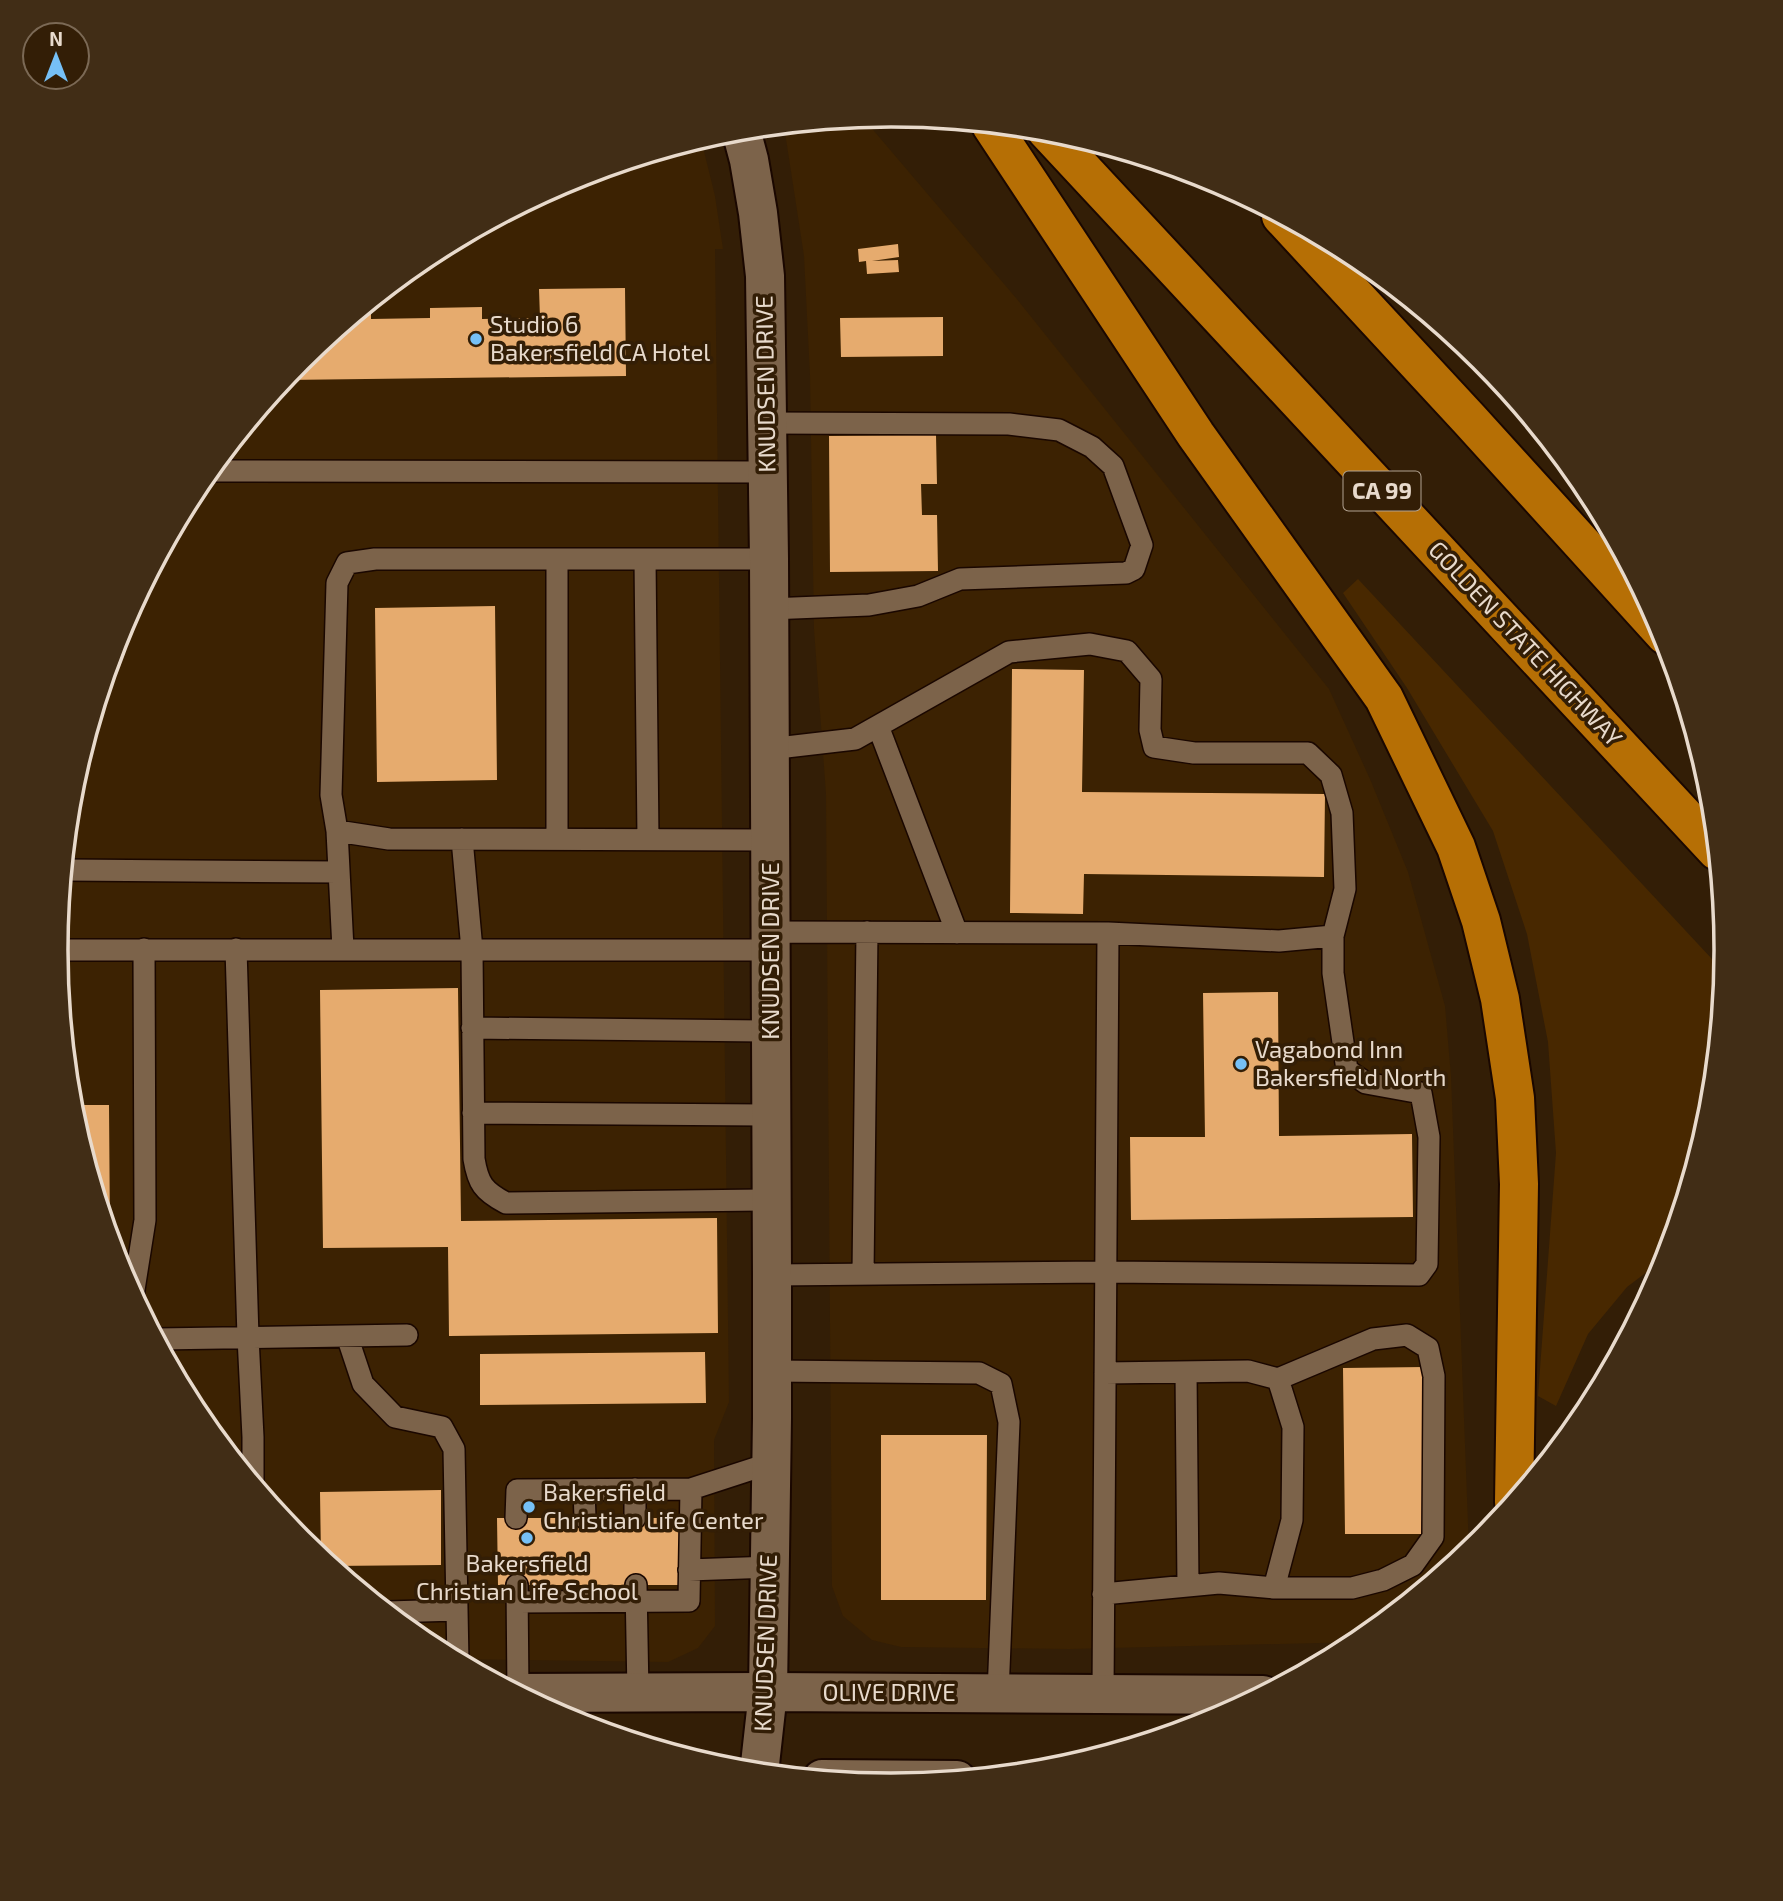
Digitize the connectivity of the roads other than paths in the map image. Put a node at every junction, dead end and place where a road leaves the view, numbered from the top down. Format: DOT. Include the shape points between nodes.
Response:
graph roads {
  1 [pos="996,134"];
  2 [pos="743,141"];
  3 [pos="1060,145"];
  4 [pos="1300,236"];
  5 [pos="1469,419"];
  6 [pos="766,423"];
  7 [pos="222,471"];
  8 [pos="767,472"];
  9 [pos="556,559"];
  10 [pos="645,559"];
  11 [pos="769,559"];
  12 [pos="1625,577"];
  13 [pos="1639,607"];
  14 [pos="769,609"];
  15 [pos="878,726"];
  16 [pos="769,749"];
  17 [pos="337,831"];
  18 [pos="462,839"];
  19 [pos="557,839"];
  20 [pos="648,839"];
  21 [pos="770,840"];
  22 [pos="1708,841"];
  23 [pos="72,870"];
  24 [pos="339,872"];
  25 [pos="867,932"];
  26 [pos="957,933"];
  27 [pos="1108,933"];
  28 [pos="1333,936"];
  29 [pos="770,941"];
  30 [pos="68,950"];
  31 [pos="144,950"];
  32 [pos="236,950"];
  33 [pos="343,950"];
  34 [pos="472,950"];
  35 [pos="472,1028"];
  36 [pos="771,1031"];
  37 [pos="473,1113"];
  38 [pos="771,1115"];
  39 [pos="772,1199"];
  40 [pos="1106,1272"];
  41 [pos="863,1274"];
  42 [pos="772,1275"];
  43 [pos="136,1277"];
  44 [pos="407,1335"];
  45 [pos="347,1336"];
  46 [pos="248,1337"];
  47 [pos="166,1339"];
  48 [pos="772,1371"];
  49 [pos="1186,1372"];
  50 [pos="1105,1373"];
  51 [pos="1278,1379"];
  52 [pos="771,1463"];
  53 [pos="253,1470"];
  54 [pos="1514,1488"];
  55 [pos="635,1489"];
  56 [pos="691,1489"];
  57 [pos="584,1490"];
  58 [pos="516,1518"];
  59 [pos="585,1518"];
  60 [pos="635,1518"];
  61 [pos="770,1567"];
  62 [pos="690,1570"];
  63 [pos="1188,1586"];
  64 [pos="1274,1588"];
  65 [pos="636,1594"];
  66 [pos="1103,1594"];
  67 [pos="457,1610"];
  68 [pos="401,1612"];
  69 [pos="458,1649"];
  70 [pos="517,1683"];
  71 [pos="768,1692"];
  72 [pos="536,1693"];
  73 [pos="639,1693"];
  74 [pos="998,1694"];
  75 [pos="1103,1694"];
  76 [pos="1243,1695"];
  77 [pos="760,1763"];
  1 -- 54 [label="highway" via="1196,435 1384,698 1456,847 1500,999 1515,1098 1519,1184"];
  2 -- 6 [label="street, KNUDSEN DRIVE" via="765,276"];
  3 -- 22 [label="highway, GOLDEN STATE HIGHWAY / CA 99"];
  4 -- 5 [label="highway"];
  5 -- 12 [label="highway"];
  5 -- 13 [label="highway"];
  6 -- 8 [label="street, KNUDSEN DRIVE"];
  6 -- 14 [label="lane" via="1009,425 1059,430 1091,447 1113,466 1142,545 1134,569 1126,573 960,579 918,596 869,605"];
  7 -- 8 [label="lane"];
  8 -- 11 [label="street, KNUDSEN DRIVE"];
  9 -- 10 [label="lane"];
  9 -- 17 [label="lane" via="347,563 337,583 331,795"];
  9 -- 19 [label="lane"];
  10 -- 11 [label="lane"];
  10 -- 20 [label="lane"];
  11 -- 14 [label="street, KNUDSEN DRIVE"];
  14 -- 16 [label="street, KNUDSEN DRIVE"];
  15 -- 16 [label="lane" via="855,738"];
  15 -- 26 [label="lane"];
  15 -- 28 [label="lane" via="1009,652 1090,644 1128,651 1151,679 1154,747 1194,753 1308,753 1331,775 1342,813 1345,889"];
  16 -- 21 [label="street, KNUDSEN DRIVE"];
  17 -- 18 [label="lane" via="389,839"];
  17 -- 24 [label="lane"];
  18 -- 19 [label="lane"];
  18 -- 34 [label="lane"];
  19 -- 20 [label="lane"];
  20 -- 21 [label="lane"];
  21 -- 29 [label="street, KNUDSEN DRIVE"];
  23 -- 24 [label="lane"];
  24 -- 33 [label="lane"];
  25 -- 26 [label="lane"];
  25 -- 29 [label="lane"];
  25 -- 41 [label="lane"];
  26 -- 27 [label="lane"];
  27 -- 28 [label="lane" via="1279,941"];
  27 -- 40 [label="lane"];
  28 -- 40 [label="lane" via="1333,973 1347,1070 1366,1083 1421,1093 1429,1137 1427,1264 1419,1275"];
  29 -- 34 [label="lane"];
  29 -- 36 [label="street, KNUDSEN DRIVE"];
  30 -- 31 [label="lane"];
  31 -- 32 [label="lane"];
  31 -- 43 [label="lane" via="145,1220"];
  32 -- 33 [label="lane"];
  32 -- 46 [label="lane"];
  33 -- 34 [label="lane"];
  34 -- 35 [label="lane"];
  35 -- 36 [label="lane"];
  35 -- 37 [label="lane"];
  36 -- 38 [label="street, KNUDSEN DRIVE"];
  37 -- 38 [label="lane"];
  37 -- 39 [label="lane" via="477,1179 490,1195 506,1202"];
  38 -- 39 [label="street, KNUDSEN DRIVE"];
  39 -- 42 [label="street, KNUDSEN DRIVE"];
  40 -- 41 [label="lane"];
  40 -- 50 [label="lane"];
  41 -- 42 [label="lane"];
  42 -- 48 [label="street, KNUDSEN DRIVE"];
  44 -- 45 [label="lane"];
  45 -- 46 [label="lane"];
  45 -- 67 [label="lane" via="363,1384 395,1417 442,1427 454,1449"];
  46 -- 47 [label="lane"];
  46 -- 53 [label="lane"];
  48 -- 52 [label="street, KNUDSEN DRIVE"];
  48 -- 74 [label="lane" via="979,1373 1001,1384 1009,1422"];
  49 -- 50 [label="lane"];
  49 -- 51 [label="lane" via="1248,1371"];
  49 -- 63 [label="lane"];
  50 -- 66 [label="lane"];
  51 -- 64 [label="lane" via="1293,1427 1292,1520"];
  51 -- 64 [label="lane" via="1373,1339 1407,1335 1428,1348 1434,1376 1433,1537 1413,1564 1383,1580 1352,1588"];
  52 -- 56 [label="lane"];
  52 -- 61 [label="street, KNUDSEN DRIVE"];
  55 -- 56 [label="lane"];
  55 -- 57 [label="lane"];
  55 -- 60 [label="lane"];
  56 -- 62 [label="lane"];
  57 -- 58 [label="lane" via="517,1490"];
  57 -- 59 [label="lane"];
  61 -- 62 [label="lane"];
  61 -- 71 [label="street, KNUDSEN DRIVE"];
  62 -- 65 [label="lane" via="689,1601"];
  63 -- 64 [label="lane" via="1219,1583"];
  63 -- 66 [label="lane"];
  65 -- 70 [label="lane" via="517,1594"];
  65 -- 73 [label="lane"];
  66 -- 75 [label="lane"];
  67 -- 68 [label="lane"];
  67 -- 69 [label="lane"];
  71 -- 73 [label="street, OLIVE DRIVE"];
  71 -- 74 [label="street, OLIVE DRIVE"];
  71 -- 77 [label="street, KNUDSEN DRIVE"];
  72 -- 73 [label="street, OLIVE DRIVE"];
  74 -- 75 [label="street, OLIVE DRIVE"];
  75 -- 76 [label="street, OLIVE DRIVE"];
}
